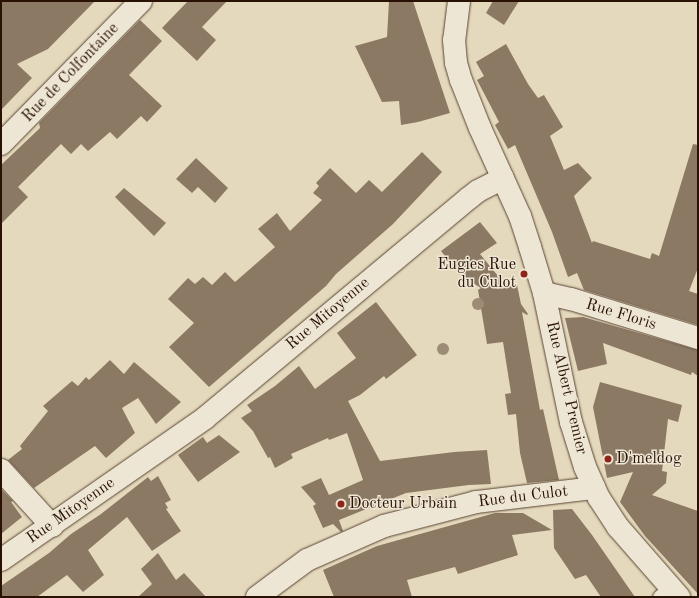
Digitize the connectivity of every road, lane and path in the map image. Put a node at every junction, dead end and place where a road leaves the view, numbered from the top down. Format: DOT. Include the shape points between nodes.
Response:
graph roads {
  1 [pos="141,1"];
  2 [pos="458,1"];
  3 [pos="1,144"];
  4 [pos="503,178"];
  5 [pos="544,293"];
  6 [pos="698,338"];
  7 [pos="1,470"];
  8 [pos="594,488"];
  9 [pos="52,526"];
  10 [pos="1,560"];
  11 [pos="669,594"];
  12 [pos="257,597"];
  1 -- 3 [label="street, Rue de Colfontaine"];
  2 -- 4 [label="street" via="454,40 461,80"];
  4 -- 5 [label="street, Rue Albert Premier" via="524,227"];
  4 -- 9 [label="street, Rue Mitoyenne" via="469,198 205,418"];
  5 -- 6 [label="street, Rue Floris"];
  5 -- 8 [label="street, Rue Albert Premier" via="574,432"];
  7 -- 9 [label="street"];
  8 -- 11 [label="street, Rue Albert Premier" via="618,527"];
  8 -- 12 [label="street, Rue du Culot" via="476,502 384,526 307,560"];
  9 -- 10 [label="street, Rue Mitoyenne"];
}
